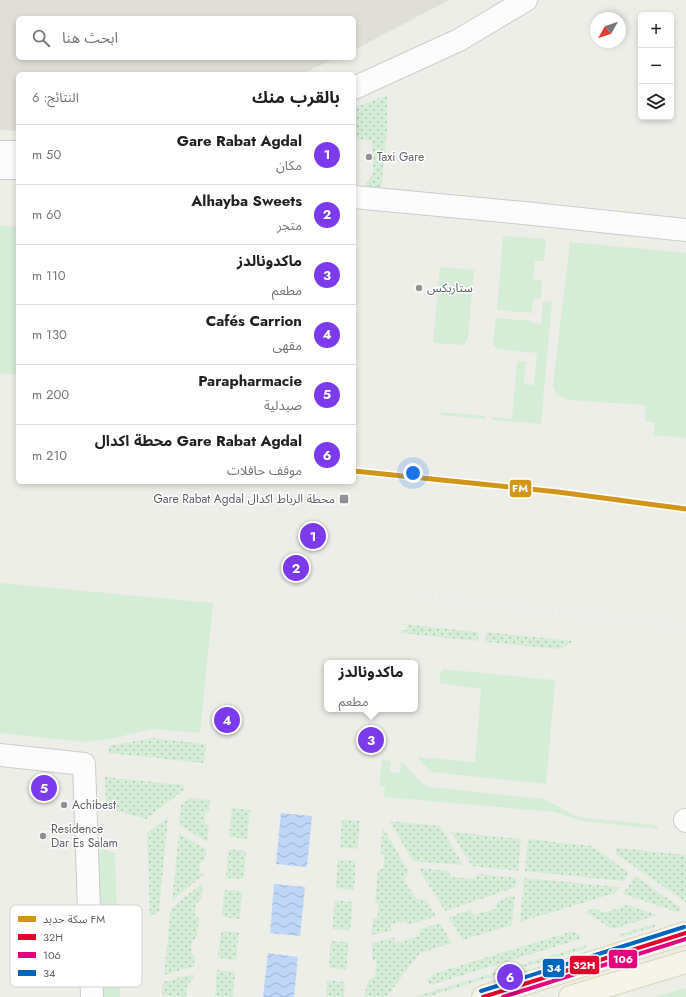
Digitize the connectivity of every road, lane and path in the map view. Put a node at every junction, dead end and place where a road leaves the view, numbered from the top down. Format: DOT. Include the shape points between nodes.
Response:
graph roads {
  1 [pos="526,0"];
  2 [pos="356,87"];
  3 [pos="0,152"];
  4 [pos="16,152"];
  5 [pos="0,168"];
  6 [pos="16,168"];
  7 [pos="356,197"];
  8 [pos="686,230"];
  9 [pos="0,756"];
  10 [pos="89,905"];
  11 [pos="686,933"];
  12 [pos="686,962"];
  13 [pos="92,987"];
  14 [pos="92,997"];
  15 [pos="483,997"];
  16 [pos="570,997"];
  1 -- 2 [label="street" via="459,40"];
  3 -- 4 [label="street"];
  5 -- 6 [label="street"];
  7 -- 8 [label="street"];
  9 -- 10 [label="street" via="84,764"];
  11 -- 15 [label="main road"];
  12 -- 16 [label="main road"];
  13 -- 14 [label="street"];
}
